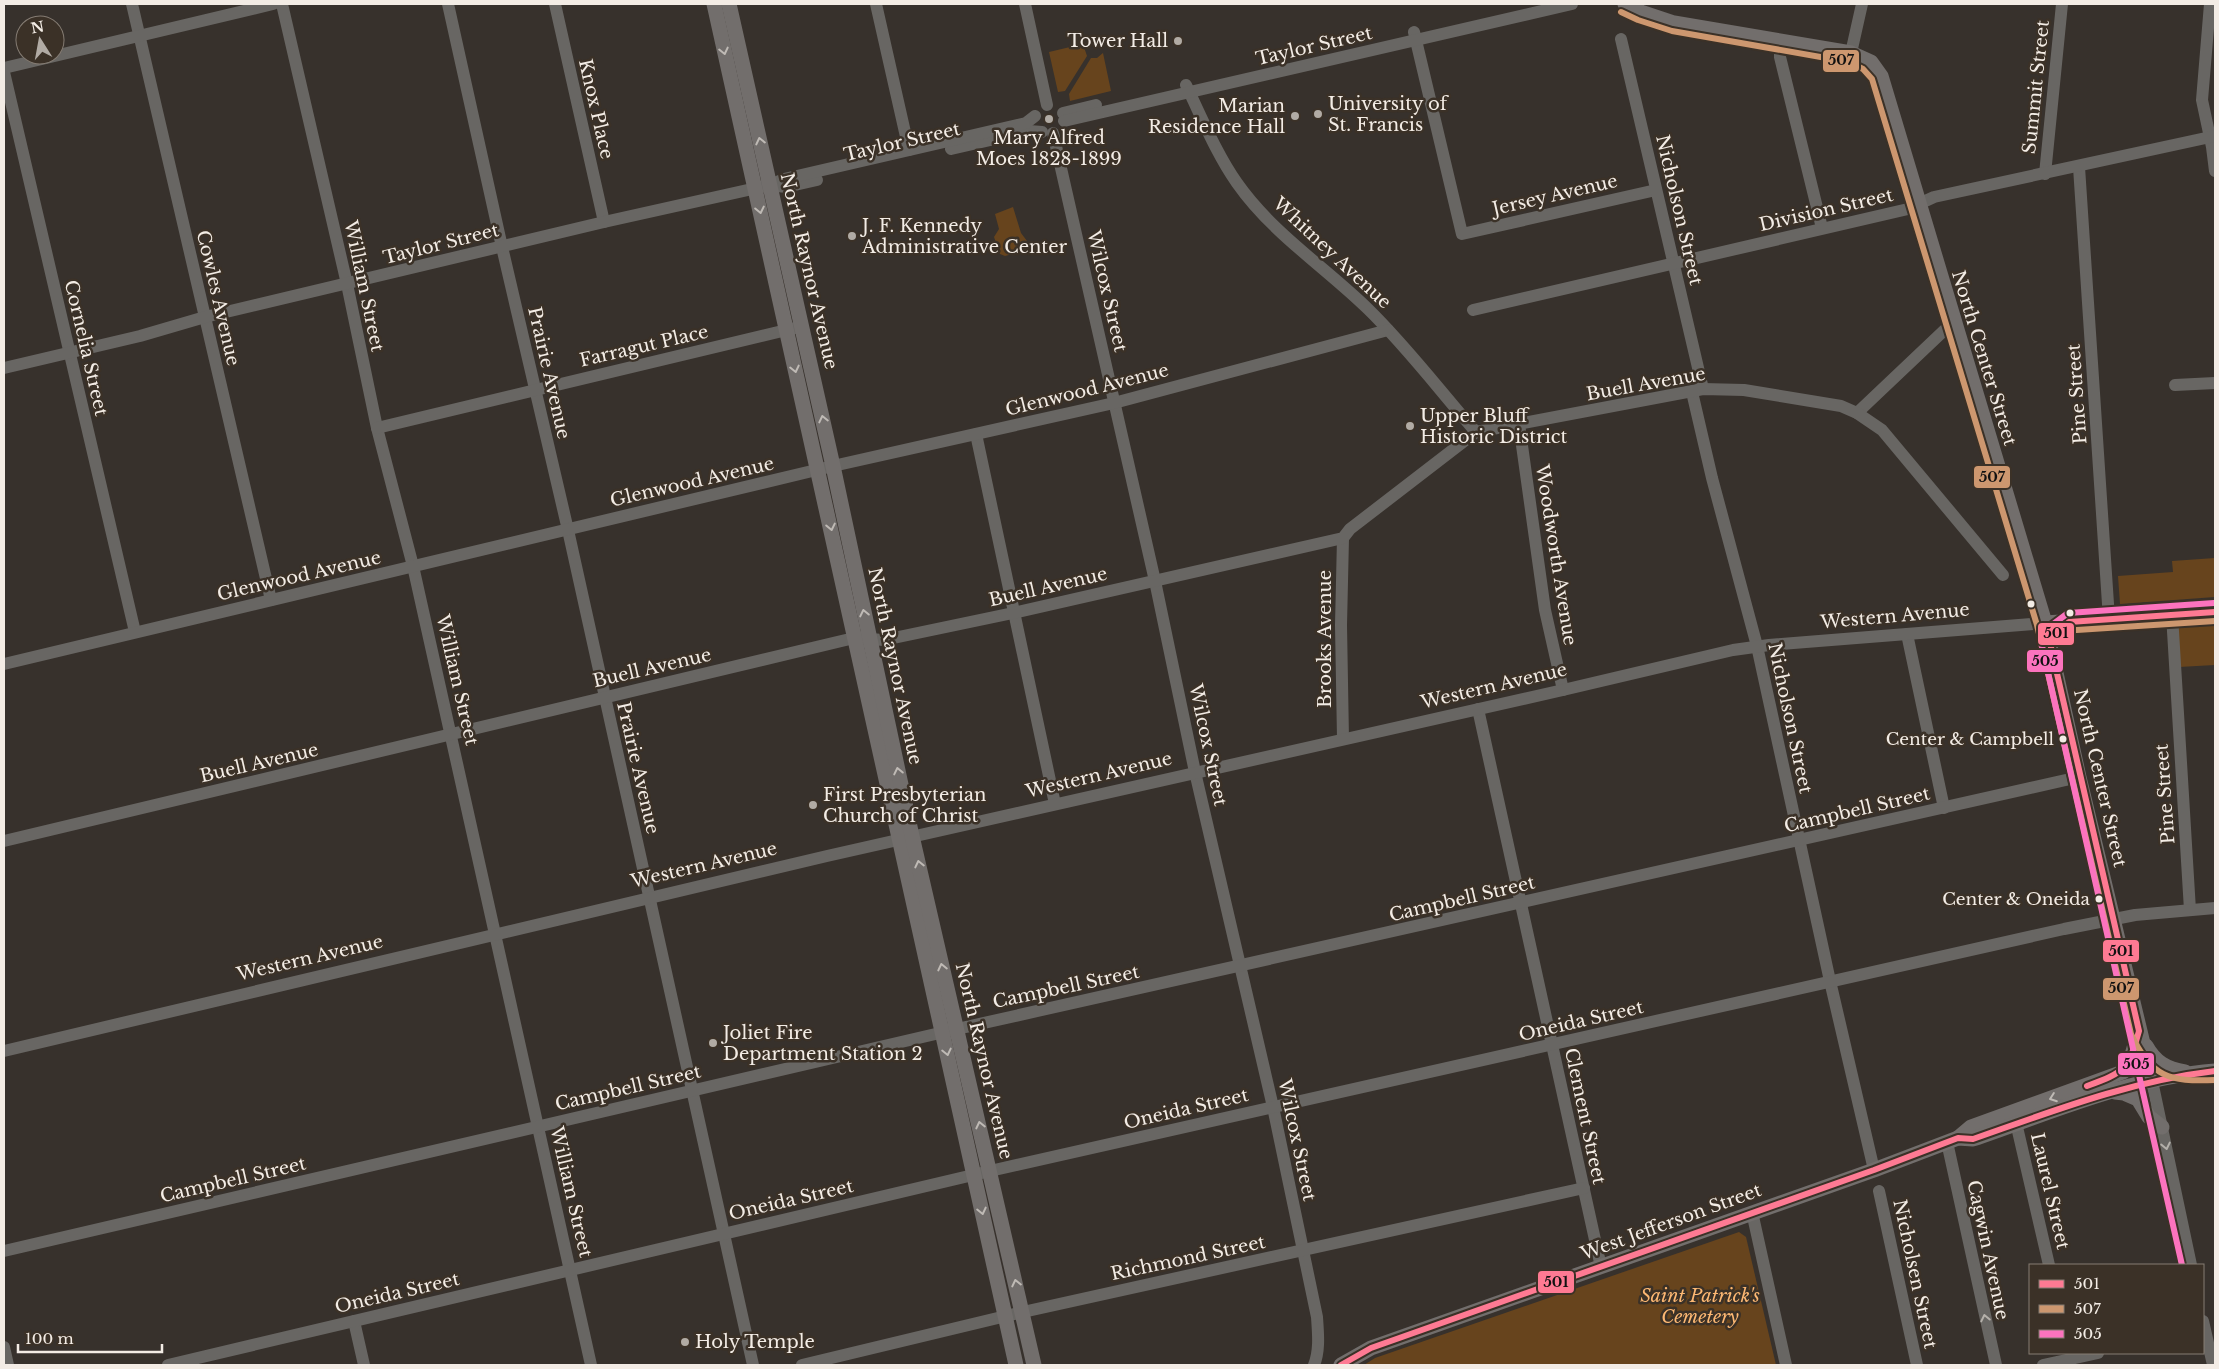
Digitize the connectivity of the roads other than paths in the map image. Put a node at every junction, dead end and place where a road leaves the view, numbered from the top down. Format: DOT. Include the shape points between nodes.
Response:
graph roads {
  1 [pos="132,4"];
  2 [pos="273,4"];
  3 [pos="282,4"];
  4 [pos="448,4"];
  5 [pos="555,4"];
  6 [pos="714,4"];
  7 [pos="729,4"];
  8 [pos="876,4"];
  9 [pos="1025,4"];
  10 [pos="1537,4"];
  11 [pos="1572,4"];
  12 [pos="1625,4"];
  13 [pos="1862,4"];
  14 [pos="2062,4"];
  15 [pos="2210,4"];
  16 [pos="139,36"];
  17 [pos="1415,36"];
  18 [pos="1621,39"];
  19 [pos="1780,42"];
  20 [pos="1851,53"];
  21 [pos="4,68"];
  22 [pos="4,72"];
  23 [pos="1188,89"];
  24 [pos="1047,105"];
  25 [pos="1035,116"];
  26 [pos="1063,117"];
  27 [pos="1047,132"];
  28 [pos="2213,136"];
  29 [pos="909,150"];
  30 [pos="2079,166"];
  31 [pos="2215,172"];
  32 [pos="2045,174"];
  33 [pos="770,185"];
  34 [pos="755,188"];
  35 [pos="1656,190"];
  36 [pos="1919,205"];
  37 [pos="604,222"];
  38 [pos="1822,228"];
  39 [pos="502,246"];
  40 [pos="786,254"];
  41 [pos="770,258"];
  42 [pos="1673,263"];
  43 [pos="347,284"];
  44 [pos="1472,310"];
  45 [pos="205,317"];
  46 [pos="1954,322"];
  47 [pos="802,327"];
  48 [pos="1388,330"];
  49 [pos="786,331"];
  50 [pos="69,352"];
  51 [pos="4,368"];
  52 [pos="2215,383"];
  53 [pos="2175,385"];
  54 [pos="535,390"];
  55 [pos="1697,390"];
  56 [pos="1114,403"];
  57 [pos="1857,413"];
  58 [pos="1519,424"];
  59 [pos="377,428"];
  60 [pos="1476,432"];
  61 [pos="976,434"];
  62 [pos="826,468"];
  63 [pos="568,530"];
  64 [pos="1343,538"];
  65 [pos="413,566"];
  66 [pos="2003,575"];
  67 [pos="1155,581"];
  68 [pos="271,600"];
  69 [pos="2215,612"];
  70 [pos="1013,613"];
  71 [pos="2172,615"];
  72 [pos="2110,619"];
  73 [pos="2069,622"];
  74 [pos="2045,623"];
  75 [pos="135,632"];
  76 [pos="1907,634"];
  77 [pos="854,638"];
  78 [pos="869,638"];
  79 [pos="2050,643"];
  80 [pos="1757,646"];
  81 [pos="4,664"];
  82 [pos="1563,690"];
  83 [pos="605,698"];
  84 [pos="1478,709"];
  85 [pos="451,735"];
  86 [pos="1343,739"];
  87 [pos="1195,772"];
  88 [pos="2079,777"];
  89 [pos="1055,804"];
  90 [pos="1944,808"];
  91 [pos="906,838"];
  92 [pos="4,841"];
  93 [pos="1798,841"];
  94 [pos="649,897"];
  95 [pos="1521,904"];
  96 [pos="2215,908"];
  97 [pos="2190,910"];
  98 [pos="2113,918"];
  99 [pos="495,933"];
  100 [pos="1240,966"];
  101 [pos="1830,982"];
  102 [pos="950,1031"];
  103 [pos="2139,1031"];
  104 [pos="1552,1046"];
  105 [pos="4,1051"];
  106 [pos="2215,1071"];
  107 [pos="2188,1073"];
  108 [pos="2152,1081"];
  109 [pos="692,1091"];
  110 [pos="2111,1092"];
  111 [pos="1273,1107"];
  112 [pos="2015,1118"];
  113 [pos="538,1126"];
  114 [pos="2162,1127"];
  115 [pos="1952,1140"];
  116 [pos="1874,1170"];
  117 [pos="990,1171"];
  118 [pos="974,1174"];
  119 [pos="1584,1188"];
  120 [pos="1879,1191"];
  121 [pos="1752,1212"];
  122 [pos="724,1234"];
  123 [pos="1302,1250"];
  124 [pos="4,1251"];
  125 [pos="2049,1264"];
  126 [pos="2191,1264"];
  127 [pos="1601,1266"];
  128 [pos="570,1270"];
  129 [pos="1023,1312"];
  130 [pos="1006,1316"];
  131 [pos="354,1321"];
  132 [pos="2204,1330"];
  133 [pos="4,1347"];
  134 [pos="2093,1354"];
  135 [pos="2070,1359"];
  136 [pos="8,1365"];
  137 [pos="168,1365"];
  138 [pos="364,1365"];
  139 [pos="592,1365"];
  140 [pos="753,1365"];
  141 [pos="802,1365"];
  142 [pos="1016,1365"];
  143 [pos="1034,1365"];
  144 [pos="1314,1365"];
  145 [pos="1341,1365"];
  146 [pos="1786,1365"];
  147 [pos="1917,1365"];
  148 [pos="1996,1365"];
  149 [pos="2043,1365"];
  150 [pos="2213,1365"];
  1 -- 16 [label="street, Cowles Avenue"];
  2 -- 16 [label="street"];
  3 -- 43 [label="street, William Street"];
  4 -- 39 [label="street, Prairie Avenue"];
  5 -- 37 [label="street, Knox Place"];
  6 -- 34 [label="main road, North Raynor Avenue, one-way"];
  33 -- 7 [label="main road, North Raynor Avenue, one-way"];
  8 -- 29 [label="street"];
  9 -- 24 [label="street"];
  10 -- 17 [label="street, Taylor Street"];
  11 -- 17 [label="street, Taylor Street"];
  12 -- 19 [label="main road, North Center Street" via="1674,23"];
  13 -- 20 [label="street"];
  14 -- 32 [label="street, Summit Street"];
  15 -- 28 [label="street" via="2202,100"];
  16 -- 21 [label="street"];
  16 -- 45 [label="street, Cowles Avenue"];
  17 -- 23 [label="street, Taylor Street"];
  17 -- 35 [label="street, Jersey Avenue" via="1462,234"];
  18 -- 35 [label="street, Nicholson Street"];
  19 -- 20 [label="main road, North Center Street"];
  19 -- 38 [label="street" via="1780,57"];
  20 -- 36 [label="main road, North Center Street" via="1871,62 1881,76"];
  22 -- 50 [label="street, Cornelia Street"];
  23 -- 26 [label="street, Taylor Street"];
  23 -- 48 [label="street, Whitney Avenue" via="1236,183 1256,207"];
  24 -- 25 [label="street"];
  24 -- 26 [label="street" via="1056,106"];
  25 -- 27 [label="street" via="1036,125"];
  25 -- 29 [label="street, Taylor Street" via="1026,122"];
  26 -- 27 [label="street" via="1060,129"];
  27 -- 33 [label="street, Taylor Street" via="1029,131 786,187"];
  27 -- 56 [label="street, Wilcox Street"];
  28 -- 30 [label="street, Division Street"];
  28 -- 31 [label="street"];
  29 -- 33 [label="street, Taylor Street"];
  30 -- 32 [label="street, Division Street"];
  30 -- 72 [label="street, Pine Street"];
  32 -- 36 [label="street, Division Street" via="1934,197"];
  33 -- 34 [label="street, Taylor Street"];
  33 -- 40 [label="main road, North Raynor Avenue"];
  34 -- 37 [label="street, Taylor Street"];
  34 -- 41 [label="main road, North Raynor Avenue, one-way"];
  35 -- 42 [label="street, Nicholson Street"];
  36 -- 38 [label="street, Division Street"];
  36 -- 46 [label="main road, North Center Street"];
  37 -- 39 [label="street, Taylor Street"];
  38 -- 42 [label="street, Division Street"];
  39 -- 43 [label="street, Taylor Street"];
  39 -- 54 [label="street, Prairie Avenue"];
  40 -- 41 [label="main road"];
  40 -- 47 [label="main road, North Raynor Avenue"];
  41 -- 49 [label="main road, North Raynor Avenue"];
  42 -- 44 [label="street, Division Street"];
  42 -- 55 [label="street, Nicholson Street"];
  43 -- 45 [label="street, Taylor Street"];
  43 -- 59 [label="street, William Street"];
  45 -- 50 [label="street, Taylor Street"];
  45 -- 68 [label="street, Cowles Avenue"];
  46 -- 57 [label="street"];
  46 -- 74 [label="main road, North Center Street"];
  47 -- 49 [label="street, Farragut Place"];
  62 -- 47 [label="main road, North Raynor Avenue, one-way"];
  48 -- 56 [label="street, Glenwood Avenue"];
  48 -- 60 [label="street, Whitney Avenue"];
  49 -- 54 [label="street, Farragut Place"];
  49 -- 62 [label="main road, North Raynor Avenue, one-way"];
  50 -- 51 [label="street, Taylor Street"];
  50 -- 75 [label="street, Cornelia Street"];
  52 -- 53 [label="street"];
  54 -- 59 [label="street, Farragut Place"];
  54 -- 63 [label="street, Prairie Avenue"];
  55 -- 57 [label="street, Buell Avenue" via="1744,390 1841,406"];
  55 -- 58 [label="street, Buell Avenue"];
  55 -- 80 [label="street, Nicholson Street" via="1712,478"];
  56 -- 61 [label="street, Glenwood Avenue"];
  56 -- 67 [label="street, Wilcox Street"];
  57 -- 66 [label="street, Buell Avenue" via="1882,430"];
  58 -- 60 [label="street, Buell Avenue"];
  58 -- 82 [label="street, Woodworth Avenue" via="1545,610"];
  59 -- 65 [label="street, William Street"];
  60 -- 64 [label="street, Buell Avenue" via="1350,529"];
  61 -- 62 [label="street, Glenwood Avenue"];
  61 -- 70 [label="street"];
  62 -- 63 [label="street, Glenwood Avenue"];
  62 -- 77 [label="main road, North Raynor Avenue, one-way"];
  78 -- 62 [label="main road, North Raynor Avenue, one-way"];
  63 -- 65 [label="street, Glenwood Avenue"];
  63 -- 83 [label="street, Prairie Avenue"];
  64 -- 67 [label="street, Buell Avenue"];
  64 -- 86 [label="street, Brooks Avenue"];
  65 -- 68 [label="street, Glenwood Avenue"];
  65 -- 85 [label="street, William Street"];
  67 -- 70 [label="street, Buell Avenue"];
  67 -- 87 [label="street, Wilcox Street"];
  68 -- 75 [label="street, Glenwood Avenue"];
  69 -- 71 [label="main road, Western Avenue"];
  70 -- 78 [label="street, Buell Avenue" via="884,640"];
  70 -- 89 [label="street"];
  71 -- 72 [label="main road, Western Avenue"];
  71 -- 97 [label="street, Pine Street"];
  72 -- 73 [label="main road, Western Avenue"];
  73 -- 74 [label="main road, Western Avenue"];
  73 -- 79 [label="main road" via="2058,630"];
  74 -- 76 [label="street, Western Avenue"];
  74 -- 79 [label="main road, North Center Street"];
  75 -- 81 [label="street, Glenwood Avenue"];
  76 -- 80 [label="street, Western Avenue"];
  76 -- 90 [label="street"];
  77 -- 78 [label="street, Buell Avenue"];
  77 -- 83 [label="street, Buell Avenue"];
  77 -- 91 [label="main road, North Raynor Avenue"];
  91 -- 78 [label="main road, North Raynor Avenue, one-way"];
  79 -- 88 [label="main road, North Center Street"];
  80 -- 82 [label="street, Western Avenue"];
  80 -- 93 [label="street, Nicholson Street"];
  82 -- 84 [label="street, Western Avenue"];
  83 -- 85 [label="street, Buell Avenue"];
  83 -- 94 [label="street, Prairie Avenue"];
  84 -- 86 [label="street, Western Avenue"];
  84 -- 95 [label="street, Clement Street"];
  85 -- 92 [label="street, Buell Avenue"];
  85 -- 99 [label="street, William Street"];
  86 -- 87 [label="street, Western Avenue"];
  87 -- 89 [label="street, Western Avenue"];
  87 -- 100 [label="street, Wilcox Street"];
  88 -- 90 [label="street, Campbell Street"];
  88 -- 98 [label="main road, North Center Street"];
  89 -- 91 [label="street, Western Avenue"];
  90 -- 93 [label="street, Campbell Street"];
  91 -- 94 [label="street, Western Avenue"];
  91 -- 102 [label="main road, North Raynor Avenue"];
  93 -- 95 [label="street, Campbell Street"];
  93 -- 101 [label="street, Nicholson Street"];
  94 -- 99 [label="street, Western Avenue"];
  94 -- 109 [label="street, Prairie Avenue"];
  95 -- 100 [label="street, Campbell Street"];
  95 -- 104 [label="street, Clement Street"];
  96 -- 97 [label="street, Oneida Street"];
  97 -- 98 [label="street, Oneida Street"];
  98 -- 101 [label="street, Oneida Street"];
  98 -- 103 [label="main road, North Center Street"];
  99 -- 105 [label="street, Western Avenue"];
  99 -- 113 [label="street, William Street"];
  100 -- 102 [label="street, Campbell Street"];
  100 -- 111 [label="street, Wilcox Street"];
  101 -- 104 [label="street, Oneida Street"];
  101 -- 116 [label="street, Nicholson Street"];
  102 -- 109 [label="street, Campbell Street"];
  117 -- 102 [label="main road, North Raynor Avenue, one-way"];
  102 -- 118 [label="main road, North Raynor Avenue, one-way"];
  103 -- 107 [label="main road" via="2154,1058 2166,1068"];
  103 -- 108 [label="main road, North Center Street"];
  103 -- 112 [label="main road, one-way" via="2129,1064 2123,1072"];
  104 -- 111 [label="street, Oneida Street"];
  104 -- 119 [label="street, Clement Street"];
  106 -- 107 [label="main road"];
  107 -- 108 [label="main road"];
  108 -- 110 [label="main road"];
  108 -- 114 [label="street, North Center Street"];
  109 -- 113 [label="street, Campbell Street"];
  109 -- 122 [label="street, Prairie Avenue"];
  110 -- 112 [label="main road"];
  110 -- 114 [label="main road" via="2124,1093 2138,1100 2149,1117"];
  111 -- 117 [label="street, Oneida Street"];
  111 -- 123 [label="street, Wilcox Street"];
  112 -- 115 [label="main road, West Jefferson Street" via="1971,1128"];
  112 -- 125 [label="street, Laurel Street"];
  113 -- 124 [label="street, Campbell Street"];
  113 -- 128 [label="street, William Street"];
  114 -- 126 [label="street, North Center Street, one-way"];
  115 -- 116 [label="main road, West Jefferson Street"];
  148 -- 115 [label="street, Cagwin Avenue, one-way"];
  116 -- 121 [label="main road, West Jefferson Street"];
  117 -- 118 [label="street, Oneida Street"];
  129 -- 117 [label="main road, North Raynor Avenue, one-way"];
  118 -- 122 [label="street, Oneida Street"];
  118 -- 130 [label="main road, North Raynor Avenue, one-way"];
  119 -- 123 [label="street, Richmond Street"];
  119 -- 127 [label="street, Clement Street"];
  120 -- 147 [label="street, Nicholsen Street"];
  121 -- 127 [label="main road, West Jefferson Street"];
  121 -- 146 [label="street"];
  122 -- 128 [label="street, Oneida Street"];
  122 -- 140 [label="street, Prairie Avenue"];
  123 -- 129 [label="street, Richmond Street"];
  123 -- 144 [label="street, Wilcox Street" via="1317,1317 1319,1338"];
  127 -- 145 [label="main road, West Jefferson Street" via="1371,1348"];
  128 -- 131 [label="street, Oneida Street"];
  128 -- 139 [label="street, William Street"];
  129 -- 130 [label="street, Richmond Street"];
  129 -- 143 [label="main road, North Raynor Avenue"];
  130 -- 141 [label="street, Richmond Street"];
  130 -- 142 [label="main road, North Raynor Avenue"];
  131 -- 137 [label="street, Oneida Street"];
  131 -- 138 [label="street"];
  132 -- 150 [label="street"];
  133 -- 136 [label="street"];
  134 -- 135 [label="street"];
  135 -- 149 [label="street"];
}
